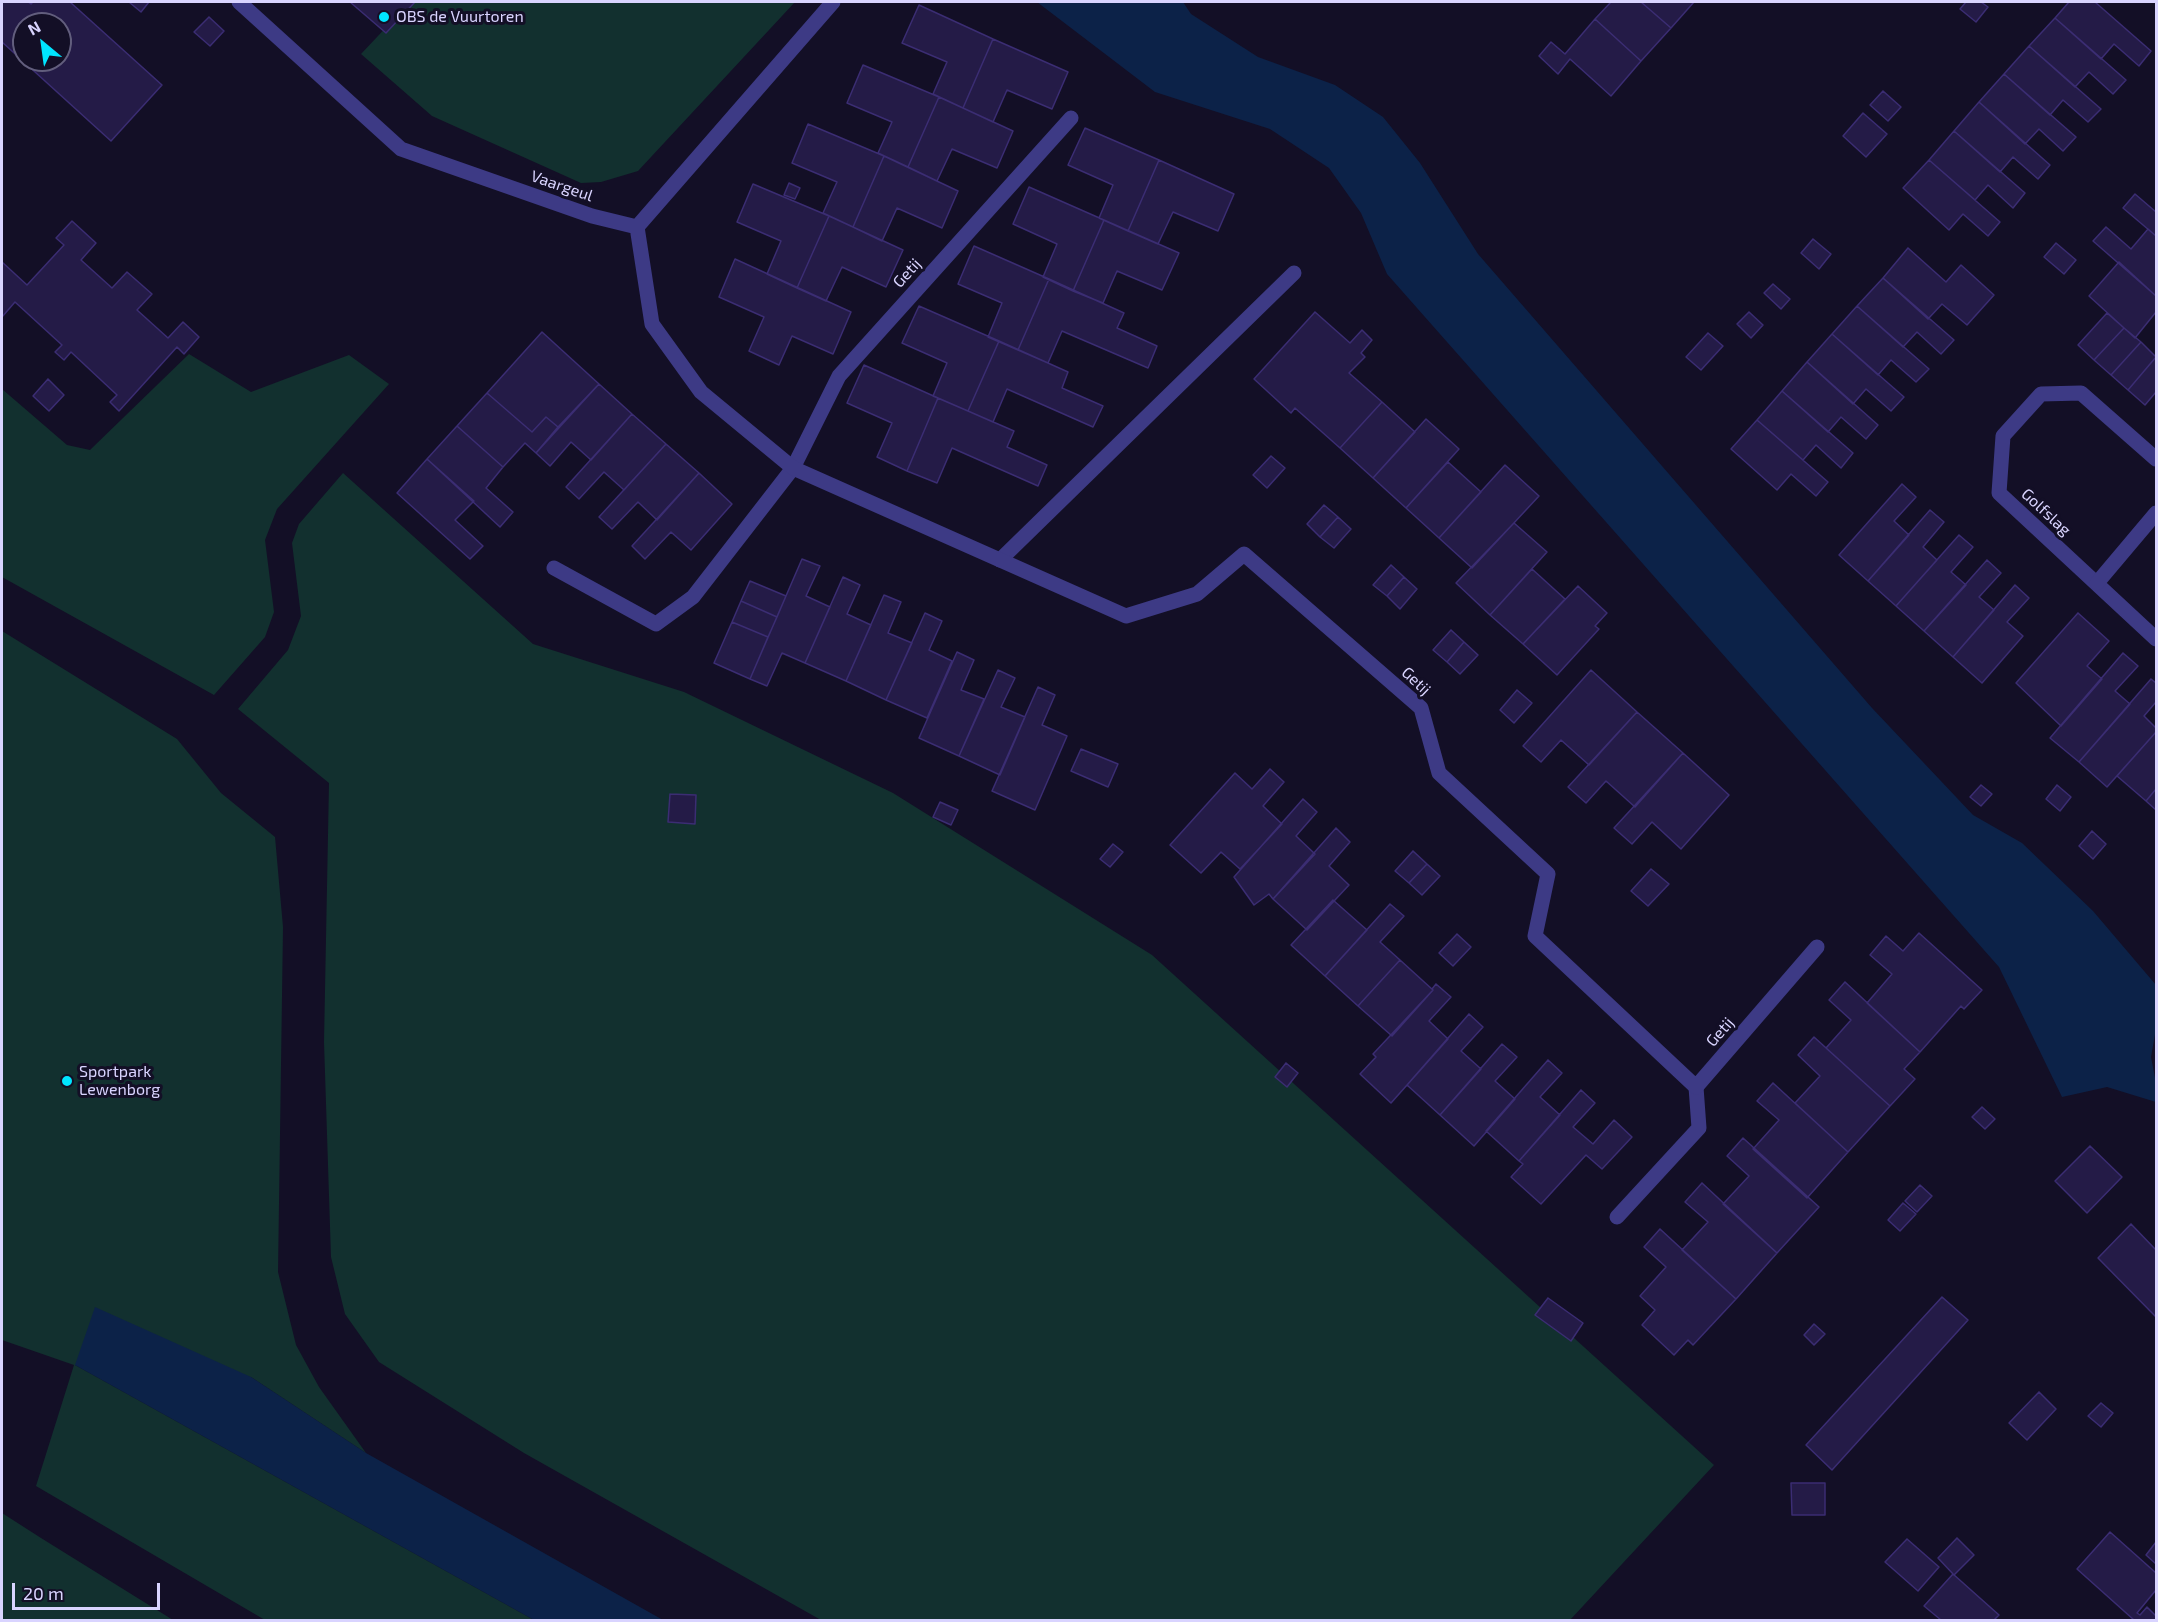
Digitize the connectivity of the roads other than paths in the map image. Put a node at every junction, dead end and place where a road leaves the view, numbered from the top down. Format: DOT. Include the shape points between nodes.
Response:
graph roads {
  1 [pos="239,2"];
  2 [pos="833,2"];
  3 [pos="1071,118"];
  4 [pos="637,227"];
  5 [pos="1294,273"];
  6 [pos="2157,459"];
  7 [pos="793,468"];
  8 [pos="2157,513"];
  9 [pos="1000,560"];
  10 [pos="554,568"];
  11 [pos="2097,583"];
  12 [pos="2157,639"];
  13 [pos="1818,947"];
  14 [pos="1696,1087"];
  15 [pos="1617,1217"];
  1 -- 4 [label="street, Vaargeul" via="401,149 592,216"];
  2 -- 4 [label="street"];
  3 -- 7 [label="street, Getij" via="839,376"];
  4 -- 7 [label="street, Getij" via="652,324 701,392"];
  5 -- 9 [label="street"];
  6 -- 11 [label="street, Golfslag" via="2081,393 2041,394 2003,436 1999,493"];
  7 -- 9 [label="street, Getij"];
  7 -- 10 [label="street, Getij" via="693,597 656,624"];
  8 -- 11 [label="street"];
  9 -- 14 [label="street, Getij" via="1126,616 1197,594 1244,554 1421,708 1439,773 1548,874 1535,936"];
  11 -- 12 [label="street, Golfslag"];
  13 -- 14 [label="street, Getij"];
  14 -- 15 [label="street" via="1699,1128"];
}
